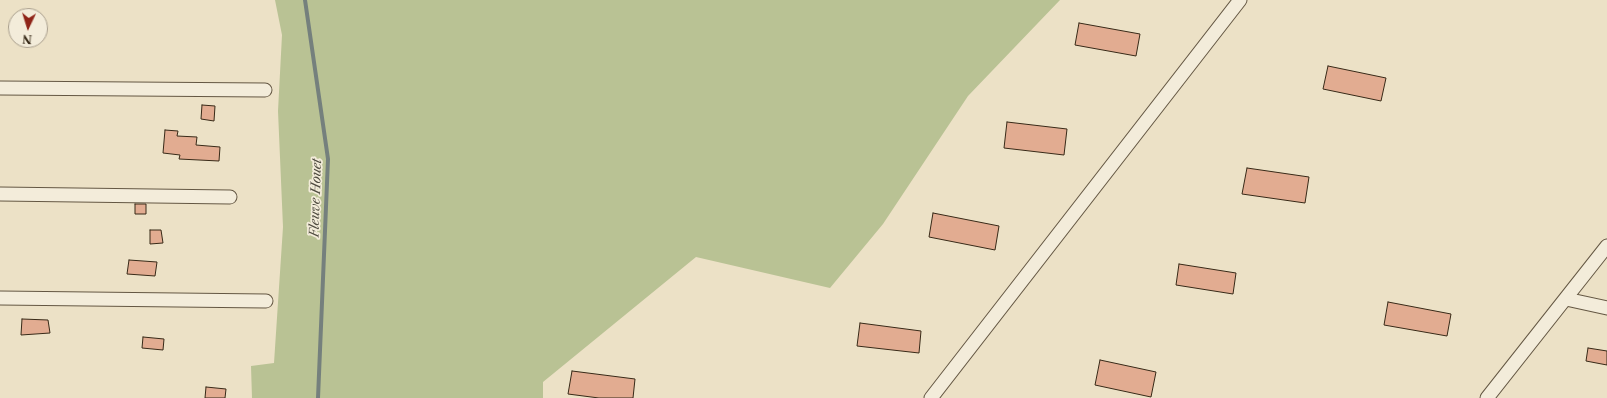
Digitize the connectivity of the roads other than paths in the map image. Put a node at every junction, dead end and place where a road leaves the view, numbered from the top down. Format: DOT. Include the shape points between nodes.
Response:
graph roads {
  1 [pos="1240,0"];
  2 [pos="0,88"];
  3 [pos="265,90"];
  4 [pos="0,194"];
  5 [pos="230,197"];
  6 [pos="1607,246"];
  7 [pos="0,298"];
  8 [pos="1566,299"];
  9 [pos="266,301"];
  10 [pos="1607,308"];
  11 [pos="931,398"];
  12 [pos="1487,398"];
  1 -- 11 [label="street"];
  2 -- 3 [label="street"];
  4 -- 5 [label="street"];
  6 -- 8 [label="street"];
  7 -- 9 [label="street"];
  8 -- 10 [label="street"];
  8 -- 12 [label="street"];
}
